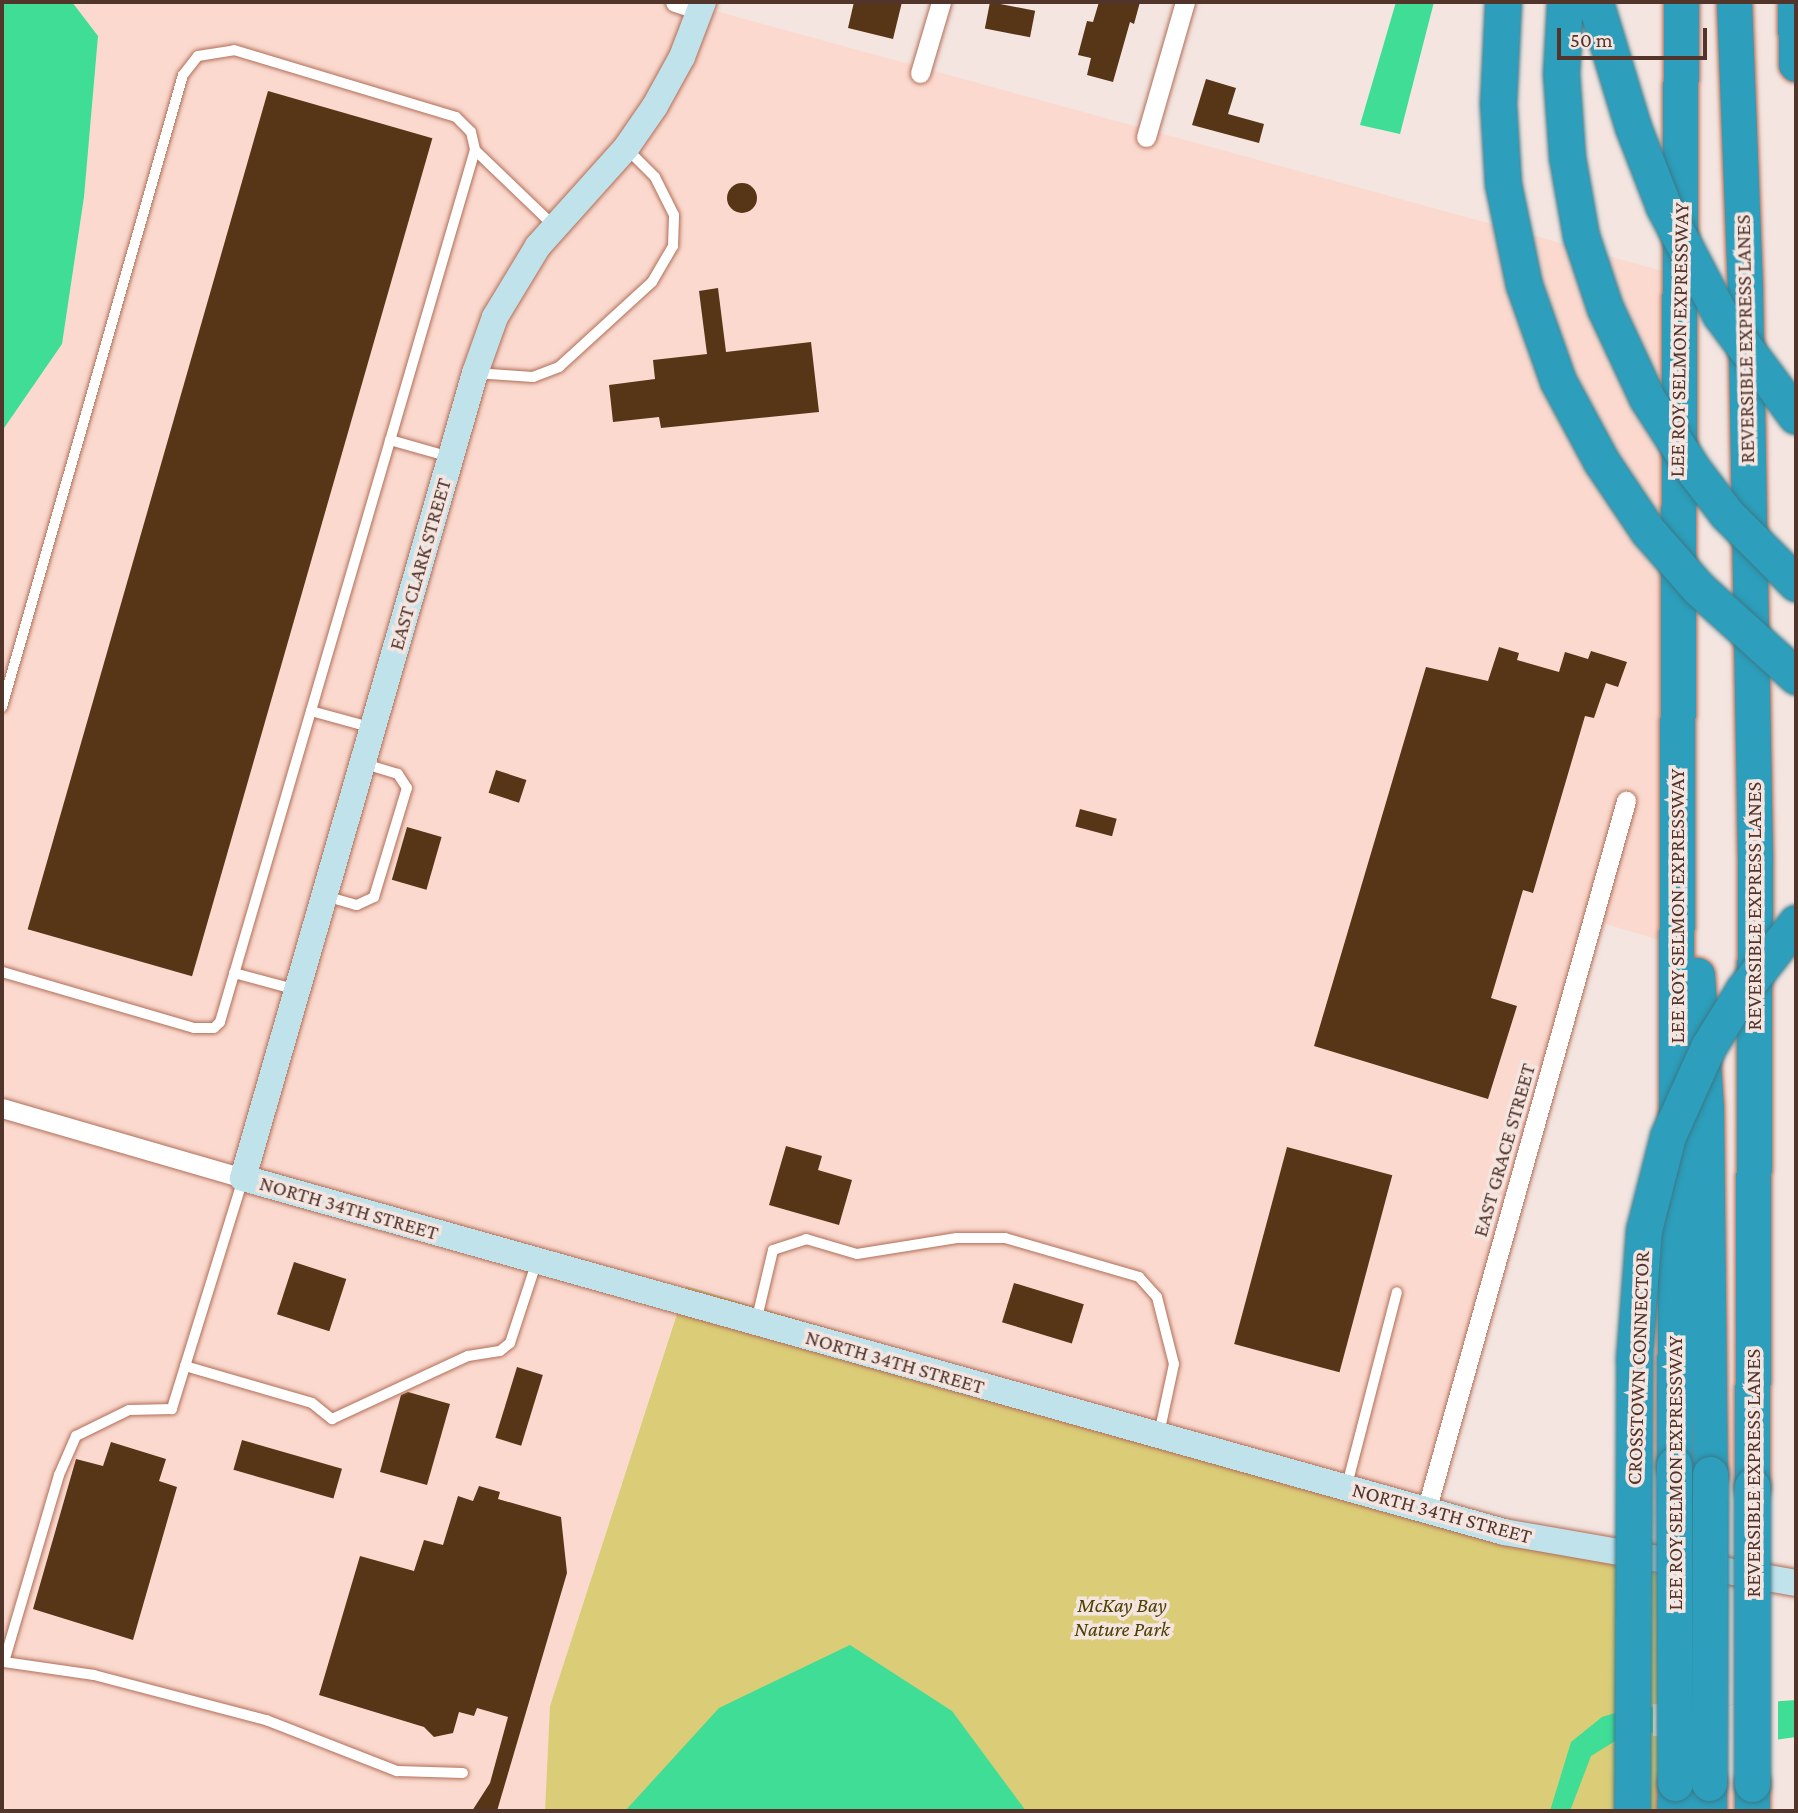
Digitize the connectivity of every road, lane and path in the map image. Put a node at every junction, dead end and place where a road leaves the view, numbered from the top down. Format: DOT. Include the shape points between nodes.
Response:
graph roads {
  1 [pos="675,2"];
  2 [pos="941,2"];
  3 [pos="1185,2"];
  4 [pos="1503,2"];
  5 [pos="1565,2"];
  6 [pos="1595,2"];
  7 [pos="1681,2"];
  8 [pos="1734,2"];
  9 [pos="1795,2"];
  10 [pos="701,6"];
  11 [pos="1796,64"];
  12 [pos="920,73"];
  13 [pos="1146,137"];
  14 [pos="626,148"];
  15 [pos="475,150"];
  16 [pos="555,227"];
  17 [pos="475,373"];
  18 [pos="1796,416"];
  19 [pos="390,440"];
  20 [pos="450,458"];
  21 [pos="1796,583"];
  22 [pos="1796,676"];
  23 [pos="2,707"];
  24 [pos="311,711"];
  25 [pos="373,728"];
  26 [pos="363,763"];
  27 [pos="1626,801"];
  28 [pos="1678,805"];
  29 [pos="324,896"];
  30 [pos="1796,923"];
  31 [pos="2,972"];
  32 [pos="234,973"];
  33 [pos="297,990"];
  34 [pos="2,1108"];
  35 [pos="243,1178"];
  36 [pos="537,1261"];
  37 [pos="1397,1292"];
  38 [pos="756,1322"];
  39 [pos="185,1366"];
  40 [pos="1159,1436"];
  41 [pos="1347,1488"];
  42 [pos="1426,1511"];
  43 [pos="1796,1583"];
  44 [pos="3,1662"];
  45 [pos="463,1773"];
  46 [pos="1674,1797"];
  47 [pos="1709,1797"];
  48 [pos="1752,1798"];
  49 [pos="1632,1811"];
  1 -- 10 [label="street"];
  2 -- 12 [label="street"];
  3 -- 13 [label="street"];
  4 -- 22 [label="highway, bridge" via="1498,103 1505,195 1524,285 1558,381 1601,461 1648,531 1698,588"];
  5 -- 21 [label="highway, bridge" via="1561,73 1567,157 1581,236 1605,308 1647,398 1694,471 1727,514"];
  6 -- 18 [label="highway, bridge" via="1633,127 1675,229 1720,314"];
  7 -- 28 [label="highway, LEE ROY SELMON EXPRESSWAY, bridge"];
  8 -- 48 [label="highway, REVERSIBLE EXPRESS LANES, bridge" via="1755,857"];
  9 -- 11 [label="highway"];
  10 -- 14 [label="street, EAST CLARK STREET" via="655,106"];
  14 -- 16 [label="street, EAST CLARK STREET"];
  14 -- 17 [label="lane" via="655,177 674,215 673,246 652,282 559,367 533,377"];
  15 -- 16 [label="lane"];
  15 -- 19 [label="lane"];
  15 -- 23 [label="lane" via="471,132 441,110 234,50 198,56 183,75"];
  16 -- 17 [label="street, EAST CLARK STREET" via="516,278"];
  17 -- 20 [label="street, EAST CLARK STREET"];
  19 -- 20 [label="lane"];
  19 -- 24 [label="lane"];
  20 -- 25 [label="street, EAST CLARK STREET"];
  24 -- 25 [label="lane"];
  24 -- 32 [label="lane"];
  25 -- 26 [label="street, EAST CLARK STREET"];
  26 -- 29 [label="street, EAST CLARK STREET"];
  26 -- 29 [label="lane" via="398,774 407,788 374,897 357,905"];
  27 -- 42 [label="street, EAST GRACE STREET"];
  28 -- 46 [label="highway, LEE ROY SELMON EXPRESSWAY, bridge"];
  28 -- 47 [label="highway, bridge" via="1695,950 1706,1108"];
  29 -- 33 [label="street, EAST CLARK STREET"];
  30 -- 49 [label="highway, CROSSTOWN CONNECTOR, bridge" via="1744,989 1708,1047 1668,1136 1644,1230 1634,1359"];
  31 -- 32 [label="lane" via="204,1030 220,1022"];
  32 -- 33 [label="lane"];
  33 -- 35 [label="street, EAST CLARK STREET"];
  34 -- 35 [label="street, NORTH 34TH STREET"];
  35 -- 36 [label="street, NORTH 34TH STREET"];
  35 -- 39 [label="lane"];
  36 -- 38 [label="street, NORTH 34TH STREET"];
  36 -- 39 [label="lane" via="510,1343 500,1352 468,1356 332,1419 312,1403"];
  37 -- 41 [label="lane"];
  38 -- 40 [label="street, NORTH 34TH STREET"];
  38 -- 40 [label="lane" via="773,1250 806,1239 858,1254 957,1238 1005,1238 1139,1277 1157,1297 1174,1364"];
  39 -- 44 [label="lane" via="172,1409 129,1410 76,1436 59,1475"];
  40 -- 41 [label="street, NORTH 34TH STREET"];
  41 -- 42 [label="street, NORTH 34TH STREET"];
  42 -- 43 [label="street, NORTH 34TH STREET" via="1504,1532"];
  44 -- 45 [label="lane" via="94,1675 266,1720 397,1771"];
}
